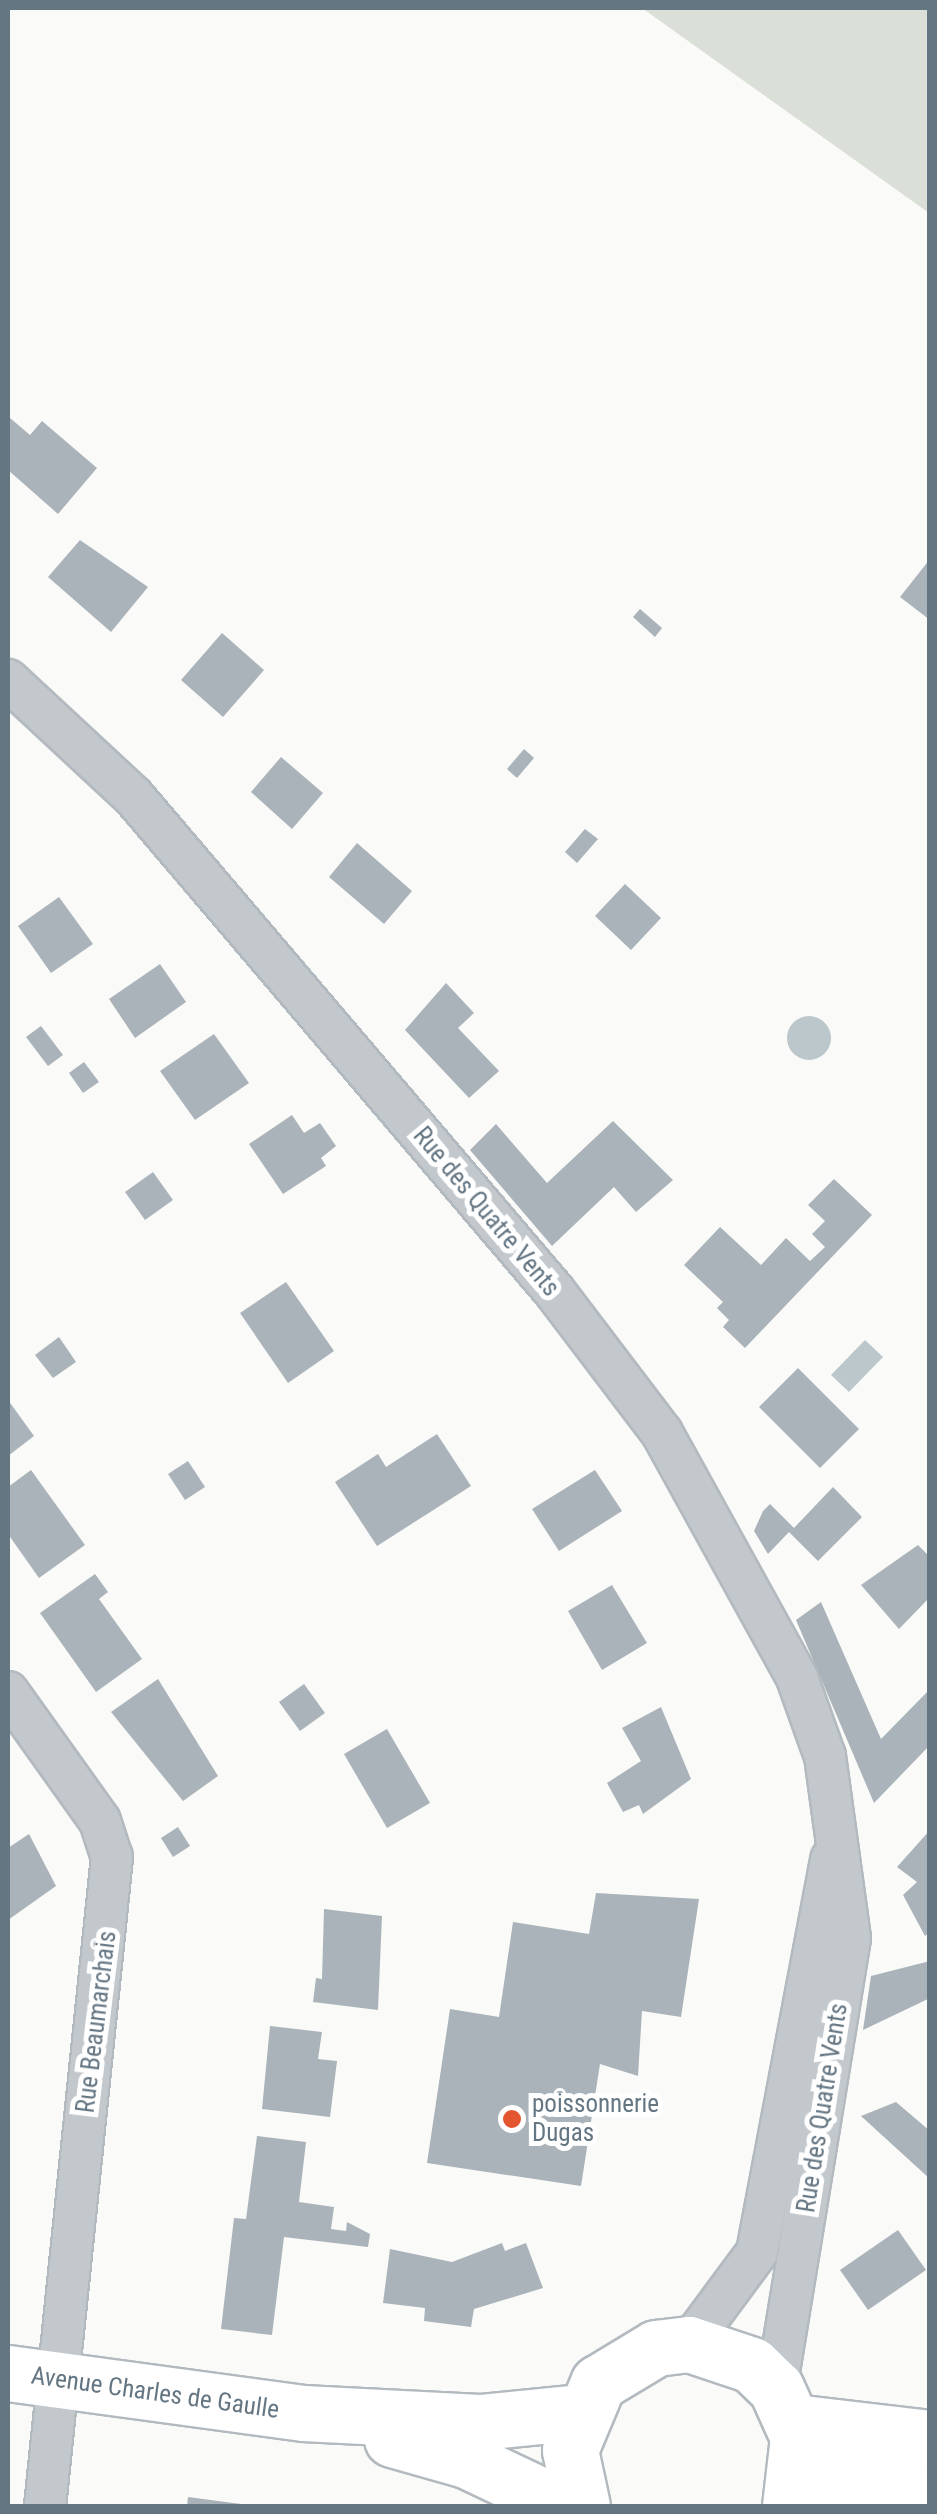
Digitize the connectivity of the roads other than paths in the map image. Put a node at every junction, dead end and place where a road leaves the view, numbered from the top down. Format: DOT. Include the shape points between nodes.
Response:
graph roads {
  1 [pos="8,680"];
  2 [pos="8,1692"];
  3 [pos="839,1826"];
  4 [pos="689,2344"];
  5 [pos="30,2377"];
  6 [pos="785,2405"];
  7 [pos="580,2412"];
  8 [pos="303,2413"];
  9 [pos="930,2438"];
  10 [pos="794,2491"];
  11 [pos="930,2493"];
  12 [pos="45,2506"];
  13 [pos="563,2506"];
  14 [pos="582,2506"];
  1 -- 3 [label="street, Rue des Quatre Vents" via="133,796 555,1292 662,1433 796,1678"];
  2 -- 5 [label="street, Rue Beaumarchais" via="100,1821 112,1857"];
  3 -- 4 [label="street, Rue des Quatre Vents" via="757,2252"];
  3 -- 6 [label="street, Rue des Quatre Vents" via="850,1938"];
  4 -- 6 [label="main road" via="752,2366"];
  4 -- 7 [label="main road" via="624,2362"];
  5 -- 8 [label="main road, Avenue Charles de Gaulle"];
  5 -- 12 [label="street, Rue Beaumarchais"];
  6 -- 9 [label="main road"];
  6 -- 10 [label="main road"];
  7 -- 8 [label="main road, Avenue Charles de Gaulle" via="480,2422"];
  7 -- 14 [label="main road" via="570,2450"];
  8 -- 13 [label="main road, Avenue Charles de Gaulle" via="466,2460"];
  10 -- 11 [label="main road"];
}
